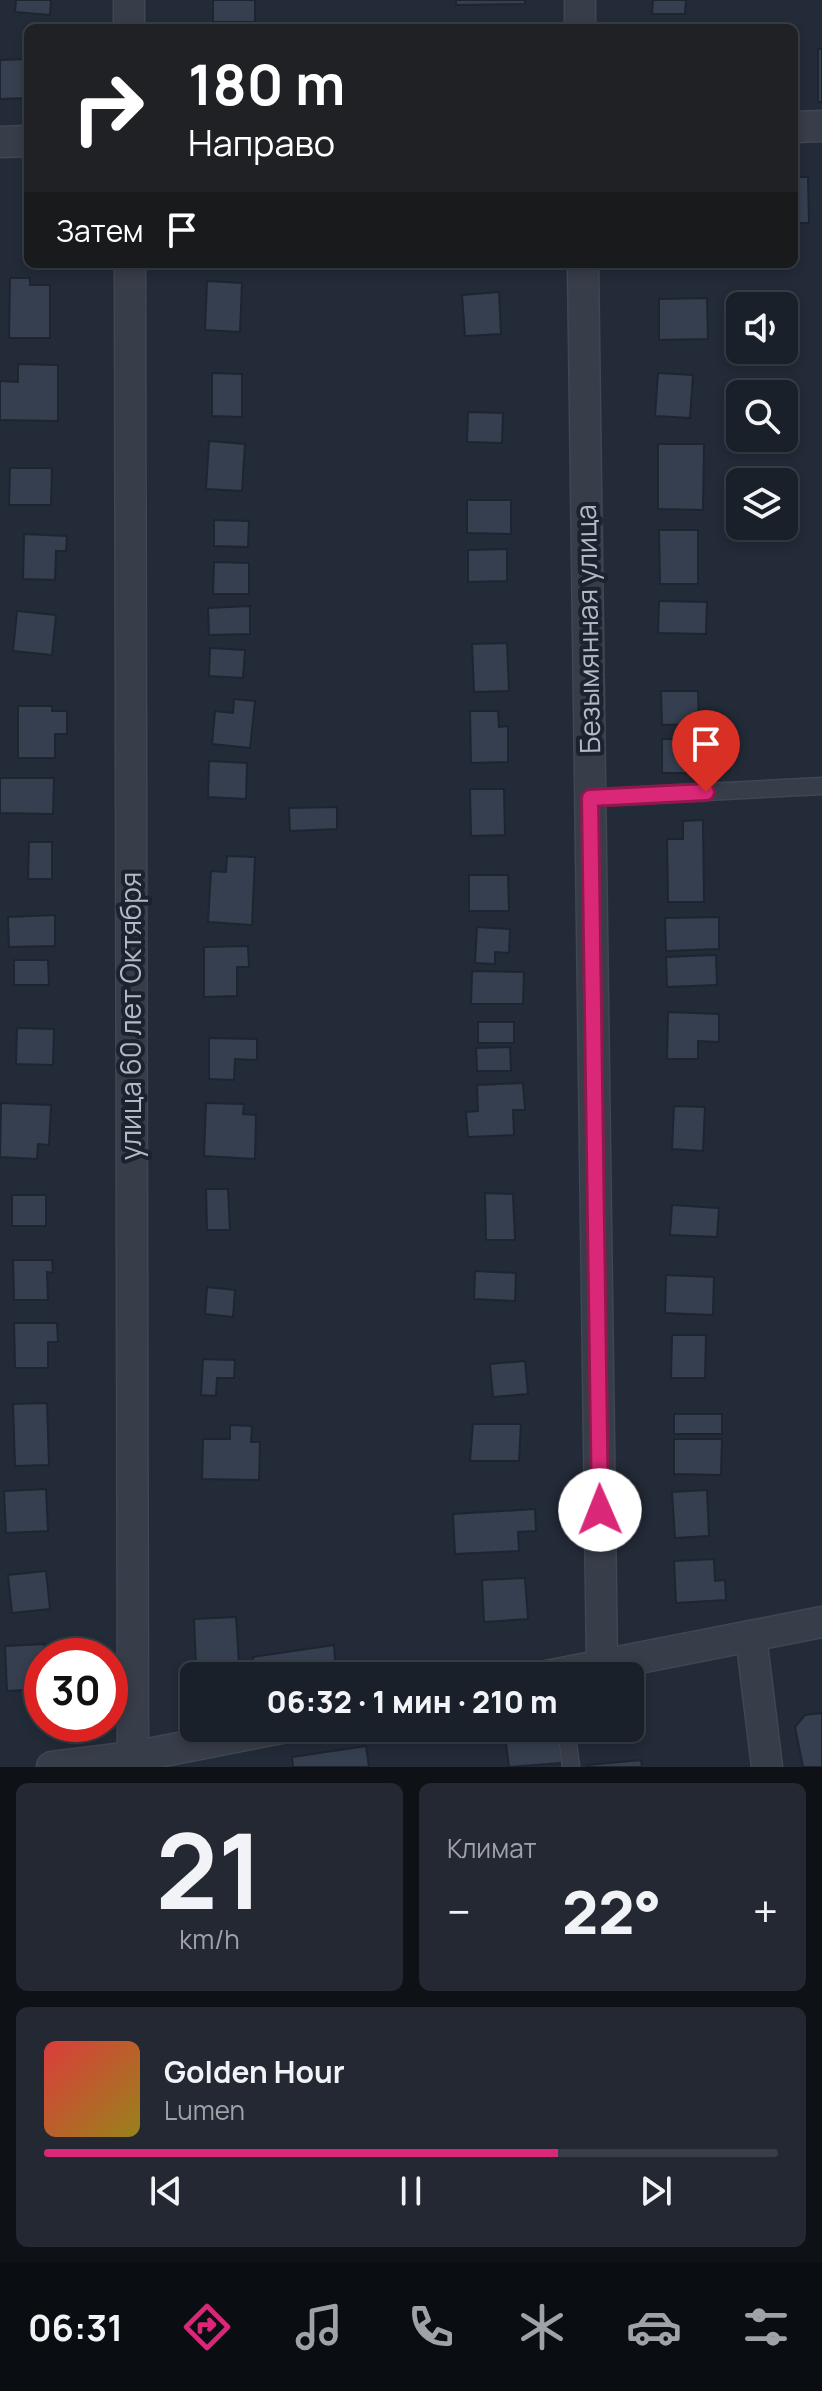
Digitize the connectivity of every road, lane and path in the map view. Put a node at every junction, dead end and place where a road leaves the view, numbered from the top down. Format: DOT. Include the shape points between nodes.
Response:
graph roads {
  1 [pos="129,0"];
  2 [pos="580,0"];
  3 [pos="129,24"];
  4 [pos="580,24"];
  5 [pos="822,126"];
  6 [pos="798,127"];
  7 [pos="24,141"];
  8 [pos="0,142"];
  9 [pos="130,268"];
  10 [pos="583,268"];
  11 [pos="822,786"];
  12 [pos="590,798"];
  13 [pos="822,1622"];
  14 [pos="751,1636"];
  15 [pos="602,1662"];
  16 [pos="617,1662"];
  17 [pos="219,1742"];
  18 [pos="568,1742"];
  19 [pos="131,1762"];
  20 [pos="52,1767"];
  21 [pos="571,1767"];
  22 [pos="767,1767"];
  1 -- 3 [label="street"];
  2 -- 4 [label="street"];
  5 -- 6 [label="street"];
  7 -- 8 [label="street"];
  9 -- 19 [label="street, улица 60 лет Октября"];
  10 -- 12 [label="street, Безымянная улица"];
  11 -- 12 [label="lane"];
  12 -- 15 [label="street, Безымянная улица"];
  13 -- 14 [label="street"];
  14 -- 16 [label="street"];
  14 -- 22 [label="street"];
  17 -- 19 [label="street"];
  18 -- 21 [label="lane"];
  19 -- 20 [label="street"];
}
